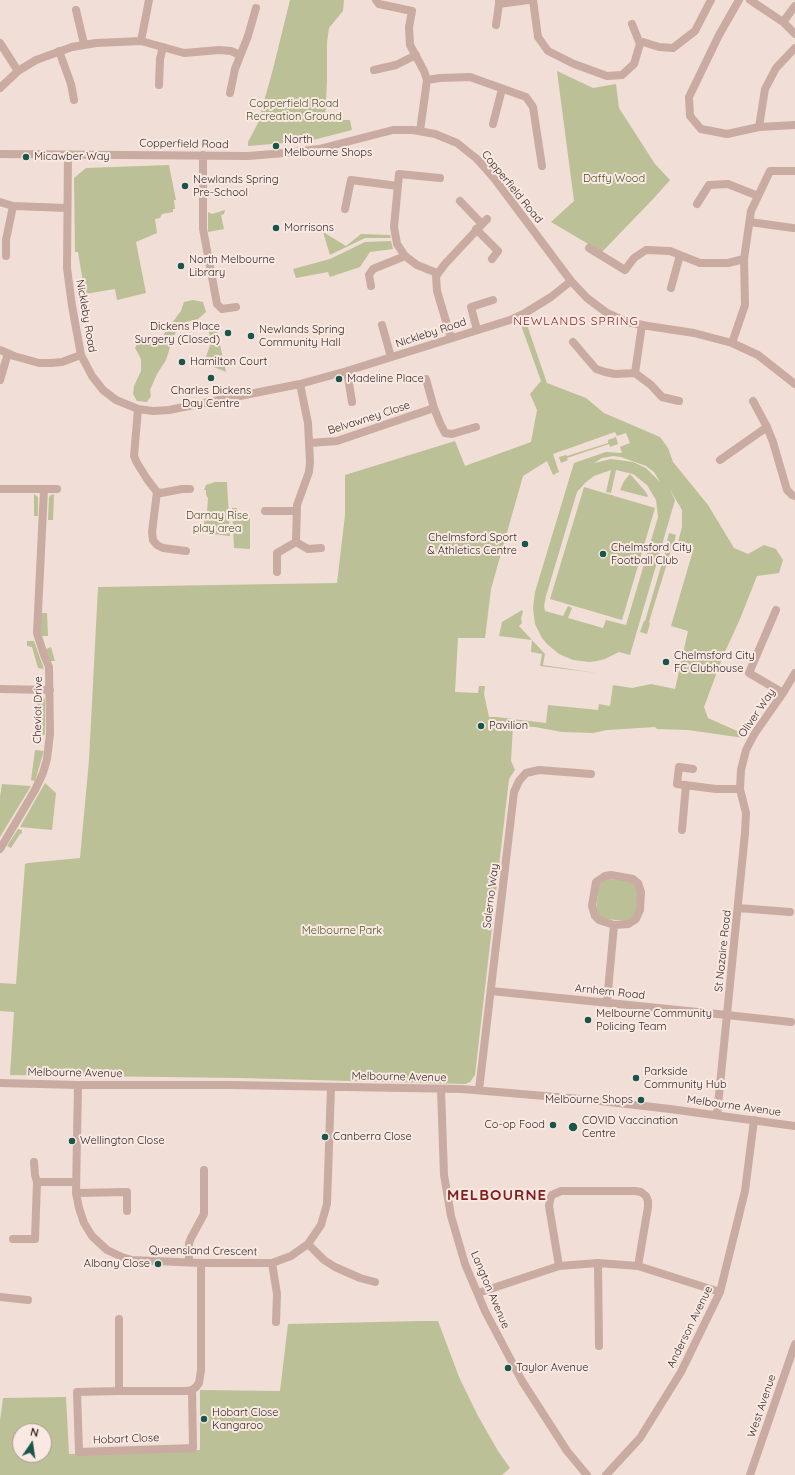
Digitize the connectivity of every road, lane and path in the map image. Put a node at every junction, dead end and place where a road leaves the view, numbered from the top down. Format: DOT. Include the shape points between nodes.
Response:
graph roads {
  1 [pos="149,0"];
  2 [pos="376,0"];
  3 [pos="528,0"];
  4 [pos="533,0"];
  5 [pos="711,0"];
  6 [pos="739,0"];
  7 [pos="750,0"];
  8 [pos="499,2"];
  9 [pos="795,6"];
  10 [pos="256,8"];
  11 [pos="76,10"];
  12 [pos="783,22"];
  13 [pos="632,24"];
  14 [pos="496,25"];
  15 [pos="795,34"];
  16 [pos="141,41"];
  17 [pos="0,43"];
  18 [pos="84,44"];
  19 [pos="640,44"];
  20 [pos="163,47"];
  21 [pos="795,48"];
  22 [pos="59,51"];
  23 [pos="240,55"];
  24 [pos="416,55"];
  25 [pos="374,70"];
  26 [pos="18,71"];
  27 [pos="427,80"];
  28 [pos="159,85"];
  29 [pos="0,88"];
  30 [pos="502,89"];
  31 [pos="230,93"];
  32 [pos="74,100"];
  33 [pos="492,124"];
  34 [pos="795,125"];
  35 [pos="759,127"];
  36 [pos="420,131"];
  37 [pos="0,154"];
  38 [pos="68,154"];
  39 [pos="203,155"];
  40 [pos="542,166"];
  41 [pos="795,171"];
  42 [pos="440,178"];
  43 [pos="398,186"];
  44 [pos="758,196"];
  45 [pos="460,201"];
  46 [pos="0,202"];
  47 [pos="697,204"];
  48 [pos="13,206"];
  49 [pos="67,208"];
  50 [pos="345,209"];
  51 [pos="750,222"];
  52 [pos="482,224"];
  53 [pos="793,228"];
  54 [pos="589,248"];
  55 [pos="680,255"];
  56 [pos="6,256"];
  57 [pos="405,256"];
  58 [pos="492,259"];
  59 [pos="744,260"];
  60 [pos="437,273"];
  61 [pos="571,281"];
  62 [pos="371,286"];
  63 [pos="671,288"];
  64 [pos="493,300"];
  65 [pos="236,307"];
  66 [pos="382,325"];
  67 [pos="642,325"];
  68 [pos="477,330"];
  69 [pos="450,338"];
  70 [pos="573,342"];
  71 [pos="732,342"];
  72 [pos="0,350"];
  73 [pos="8,353"];
  74 [pos="81,355"];
  75 [pos="391,357"];
  76 [pos="347,371"];
  77 [pos="635,373"];
  78 [pos="426,379"];
  79 [pos="0,380"];
  80 [pos="300,384"];
  81 [pos="795,384"];
  82 [pos="678,401"];
  83 [pos="753,401"];
  84 [pos="352,402"];
  85 [pos="434,408"];
  86 [pos="138,409"];
  87 [pos="476,427"];
  88 [pos="767,427"];
  89 [pos="310,443"];
  90 [pos="720,460"];
  91 [pos="0,489"];
  92 [pos="44,489"];
  93 [pos="58,489"];
  94 [pos="190,489"];
  95 [pos="156,492"];
  96 [pos="795,496"];
  97 [pos="265,511"];
  98 [pos="296,511"];
  99 [pos="296,542"];
  100 [pos="321,548"];
  101 [pos="186,551"];
  102 [pos="277,572"];
  103 [pos="776,610"];
  104 [pos="795,673"];
  105 [pos="0,689"];
  106 [pos="50,690"];
  107 [pos="783,693"];
  108 [pos="693,769"];
  109 [pos="591,774"];
  110 [pos="686,785"];
  111 [pos="740,789"];
  112 [pos="746,814"];
  113 [pos="682,830"];
  114 [pos="0,848"];
  115 [pos="738,908"];
  116 [pos="790,912"];
  117 [pos="614,925"];
  118 [pos="491,991"];
  119 [pos="607,1002"];
  120 [pos="727,1014"];
  121 [pos="791,1022"];
  122 [pos="0,1083"];
  123 [pos="78,1085"];
  124 [pos="331,1087"];
  125 [pos="441,1089"];
  126 [pos="479,1090"];
  127 [pos="717,1115"];
  128 [pos="754,1120"];
  129 [pos="795,1126"];
  130 [pos="34,1162"];
  131 [pos="204,1170"];
  132 [pos="37,1182"];
  133 [pos="76,1182"];
  134 [pos="76,1194"];
  135 [pos="127,1211"];
  136 [pos="13,1239"];
  137 [pos="308,1244"];
  138 [pos="189,1262"];
  139 [pos="201,1263"];
  140 [pos="272,1263"];
  141 [pos="598,1263"];
  142 [pos="559,1266"];
  143 [pos="638,1266"];
  144 [pos="375,1282"];
  145 [pos="720,1292"];
  146 [pos="478,1293"];
  147 [pos="0,1297"];
  148 [pos="28,1300"];
  149 [pos="119,1319"];
  150 [pos="276,1322"];
  151 [pos="795,1344"];
  152 [pos="599,1346"];
  153 [pos="192,1390"];
  154 [pos="119,1391"];
  155 [pos="587,1475"];
  156 [pos="606,1475"];
  157 [pos="750,1475"];
  1 -- 16 [label="street"];
  2 -- 24 [label="street" via="379,4 412,11 409,27 410,45"];
  3 -- 8 [label="street"];
  4 -- 19 [label="street" via="538,37 548,52 574,64 607,76 622,75 634,64"];
  5 -- 19 [label="street" via="695,32 673,48 643,42"];
  6 -- 35 [label="street" via="689,97 690,116 701,129 727,134"];
  7 -- 12 [label="street"];
  8 -- 14 [label="street"];
  9 -- 12 [label="street"];
  10 -- 23 [label="street"];
  11 -- 18 [label="street"];
  12 -- 15 [label="street"];
  13 -- 19 [label="street"];
  16 -- 18 [label="street"];
  16 -- 20 [label="street"];
  17 -- 26 [label="street"];
  18 -- 22 [label="street"];
  20 -- 23 [label="street" via="184,53 219,50"];
  20 -- 28 [label="street"];
  21 -- 35 [label="street" via="776,68 764,89"];
  22 -- 26 [label="street"];
  22 -- 32 [label="street"];
  23 -- 31 [label="street"];
  24 -- 25 [label="street"];
  24 -- 27 [label="street"];
  26 -- 29 [label="street"];
  27 -- 30 [label="street" via="470,77"];
  27 -- 36 [label="street"];
  30 -- 33 [label="street"];
  30 -- 40 [label="street" via="526,97 533,107"];
  34 -- 35 [label="street"];
  36 -- 39 [label="street, Copperfield Road" via="383,131 319,149 290,153 248,156"];
  36 -- 61 [label="street, Copperfield Road" via="457,143 477,159"];
  37 -- 38 [label="street, Copperfield Road"];
  38 -- 39 [label="street, Copperfield Road"];
  38 -- 49 [label="street, Nickleby Road"];
  39 -- 65 [label="street" via="203,229 217,304 222,309"];
  41 -- 44 [label="street" via="770,171"];
  42 -- 43 [label="street" via="399,174"];
  43 -- 50 [label="street" via="351,180"];
  43 -- 57 [label="street" via="394,233 397,244"];
  44 -- 47 [label="street" via="728,184 709,185"];
  44 -- 51 [label="street" via="751,211"];
  45 -- 52 [label="street"];
  46 -- 48 [label="street"];
  48 -- 49 [label="street"];
  48 -- 56 [label="street" via="6,240"];
  49 -- 74 [label="street, Nickleby Road" via="67,268"];
  51 -- 53 [label="street"];
  51 -- 59 [label="street"];
  52 -- 58 [label="street" via="498,251"];
  52 -- 60 [label="street"];
  54 -- 55 [label="street" via="625,270 634,258 646,250 670,251"];
  55 -- 59 [label="street" via="700,262 728,263"];
  55 -- 63 [label="street"];
  57 -- 60 [label="street" via="417,265"];
  57 -- 62 [label="street" via="373,269 369,275"];
  59 -- 71 [label="street" via="745,305"];
  60 -- 69 [label="street" via="436,286"];
  61 -- 67 [label="street, Copperfield Road" via="587,298 607,313 627,322"];
  61 -- 68 [label="street, Nickleby Road" via="525,313"];
  64 -- 68 [label="street, Nickleby Road" via="471,307"];
  66 -- 75 [label="street, Nickleby Road"];
  67 -- 71 [label="street, Copperfield Road"];
  67 -- 77 [label="street"];
  68 -- 69 [label="street, Nickleby Road"];
  69 -- 75 [label="street, Nickleby Road"];
  70 -- 77 [label="street" via="596,369 615,374"];
  71 -- 81 [label="street, Copperfield Road" via="758,355"];
  72 -- 73 [label="street"];
  73 -- 74 [label="street" via="51,363"];
  73 -- 79 [label="street"];
  74 -- 86 [label="street, Nickleby Road" via="103,390 116,400"];
  75 -- 76 [label="street, Nickleby Road"];
  76 -- 80 [label="street, Nickleby Road"];
  76 -- 84 [label="street"];
  77 -- 82 [label="street" via="662,397"];
  78 -- 85 [label="street"];
  80 -- 86 [label="street, Nickleby Road" via="169,410"];
  80 -- 89 [label="street"];
  83 -- 88 [label="street"];
  85 -- 87 [label="street" via="445,433 452,434"];
  85 -- 89 [label="street, Belvawney Close" via="337,441"];
  86 -- 95 [label="street" via="134,456"];
  88 -- 90 [label="street"];
  88 -- 96 [label="street" via="787,490"];
  89 -- 98 [label="street" via="309,472"];
  91 -- 92 [label="street"];
  92 -- 93 [label="street"];
  92 -- 106 [label="street, Cheviot Drive" via="37,633 49,667"];
  94 -- 95 [label="street"];
  95 -- 101 [label="street" via="153,540 163,548"];
  97 -- 98 [label="street"];
  98 -- 99 [label="street"];
  99 -- 100 [label="street" via="308,549"];
  99 -- 102 [label="street" via="277,553"];
  103 -- 107 [label="street" via="749,673"];
  104 -- 107 [label="street, Oliver Way"];
  105 -- 106 [label="street"];
  106 -- 114 [label="street, Cheviot Drive" via="50,734 43,773"];
  107 -- 111 [label="street, Oliver Way" via="746,750"];
  108 -- 110 [label="street" via="679,767 677,784"];
  109 -- 118 [label="street, Salerno Way" via="539,770 526,773 519,781 514,792"];
  110 -- 111 [label="street"];
  110 -- 113 [label="street"];
  111 -- 112 [label="street, Oliver Way"];
  112 -- 115 [label="street, St Nazaire Road"];
  115 -- 116 [label="street"];
  115 -- 120 [label="street, St Nazaire Road"];
  117 -- 117 [label="street" via="628,924 636,918 640,910 641,892 638,883 633,879 611,875 596,882 592,906 598,920"];
  117 -- 119 [label="street"];
  118 -- 119 [label="street, Arnhem Road"];
  118 -- 126 [label="street, Salerno Way"];
  119 -- 120 [label="street, Arnhem Road"];
  120 -- 121 [label="street, Arnhem Road"];
  120 -- 127 [label="street, St Nazaire Road"];
  122 -- 123 [label="street, Melbourne Avenue"];
  123 -- 124 [label="street, Melbourne Avenue"];
  123 -- 133 [label="street, Queensland Crescent"];
  124 -- 125 [label="street, Melbourne Avenue"];
  124 -- 137 [label="street, Queensland Crescent" via="327,1204 321,1224"];
  125 -- 126 [label="street, Melbourne Avenue"];
  125 -- 146 [label="street, Langton Avenue" via="443,1163 447,1194 465,1264"];
  126 -- 127 [label="street, Melbourne Avenue"];
  127 -- 128 [label="street, Melbourne Avenue"];
  128 -- 129 [label="street, Melbourne Avenue"];
  128 -- 145 [label="street, Anderson Avenue" via="745,1191"];
  130 -- 132 [label="street"];
  131 -- 138 [label="street" via="204,1214 189,1243"];
  132 -- 133 [label="street"];
  132 -- 136 [label="street" via="35,1239"];
  133 -- 134 [label="street, Queensland Crescent"];
  134 -- 135 [label="street" via="127,1192"];
  134 -- 138 [label="street, Queensland Crescent" via="84,1223 92,1236 107,1250 132,1260"];
  137 -- 140 [label="street, Queensland Crescent" via="292,1256"];
  137 -- 144 [label="street" via="335,1267"];
  138 -- 139 [label="street, Queensland Crescent"];
  139 -- 140 [label="street, Queensland Crescent"];
  139 -- 153 [label="street, Hobart Close" via="200,1377"];
  140 -- 150 [label="street" via="277,1294"];
  141 -- 142 [label="street"];
  141 -- 143 [label="street"];
  141 -- 152 [label="street"];
  142 -- 143 [label="street" via="549,1206 552,1195 561,1191 635,1191 641,1192 648,1201"];
  142 -- 146 [label="street"];
  143 -- 145 [label="street"];
  145 -- 156 [label="street, Anderson Avenue" via="681,1372 640,1438"];
  146 -- 155 [label="street, Langton Avenue" via="522,1381 567,1451"];
  147 -- 148 [label="street"];
  149 -- 154 [label="street"];
  151 -- 157 [label="street, West Avenue"];
  153 -- 154 [label="street, Hobart Close"];
  153 -- 154 [label="street, Hobart Close" via="193,1448 79,1452 77,1392"];
}
